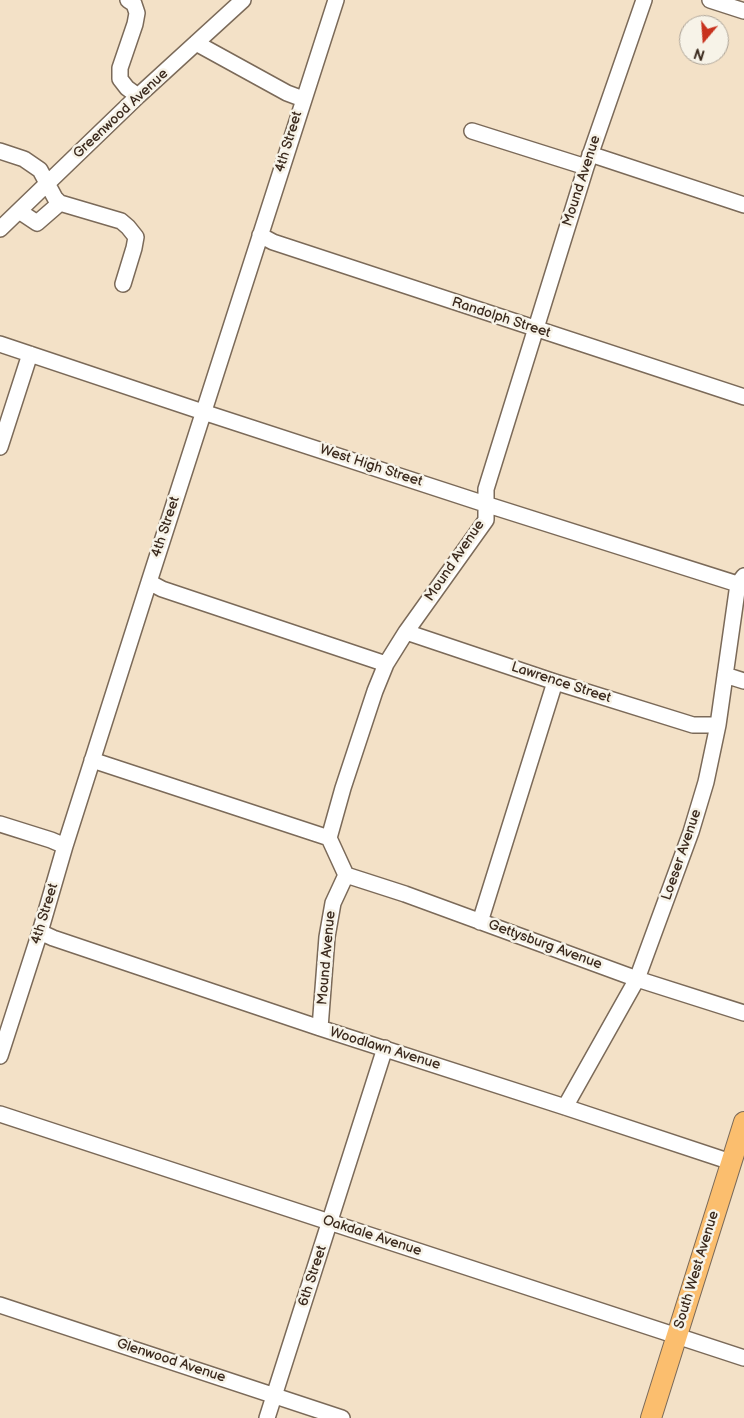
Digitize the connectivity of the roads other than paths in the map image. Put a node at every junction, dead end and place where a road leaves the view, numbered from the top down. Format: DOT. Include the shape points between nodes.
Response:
graph roads {
  1 [pos="243,0"];
  2 [pos="336,0"];
  3 [pos="644,0"];
  4 [pos="711,0"];
  5 [pos="131,2"];
  6 [pos="744,11"];
  7 [pos="196,44"];
  8 [pos="138,96"];
  9 [pos="303,99"];
  10 [pos="472,131"];
  11 [pos="0,151"];
  12 [pos="588,161"];
  13 [pos="47,184"];
  14 [pos="60,202"];
  15 [pos="744,205"];
  16 [pos="19,211"];
  17 [pos="0,229"];
  18 [pos="260,235"];
  19 [pos="123,284"];
  20 [pos="536,329"];
  21 [pos="0,344"];
  22 [pos="30,354"];
  23 [pos="744,397"];
  24 [pos="203,412"];
  25 [pos="0,447"];
  26 [pos="485,504"];
  27 [pos="148,582"];
  28 [pos="742,582"];
  29 [pos="406,632"];
  30 [pos="386,664"];
  31 [pos="725,676"];
  32 [pos="744,681"];
  33 [pos="556,682"];
  34 [pos="718,725"];
  35 [pos="92,760"];
  36 [pos="0,824"];
  37 [pos="329,838"];
  38 [pos="65,846"];
  39 [pos="346,875"];
  40 [pos="480,922"];
  41 [pos="40,932"];
  42 [pos="637,979"];
  43 [pos="744,1013"];
  44 [pos="6,1015"];
  45 [pos="320,1028"];
  46 [pos="385,1048"];
  47 [pos="0,1056"];
  48 [pos="566,1107"];
  49 [pos="0,1114"];
  50 [pos="744,1122"];
  51 [pos="731,1162"];
  52 [pos="331,1223"];
  53 [pos="0,1304"];
  54 [pos="676,1336"];
  55 [pos="744,1358"];
  56 [pos="274,1396"];
  57 [pos="267,1418"];
  58 [pos="342,1418"];
  59 [pos="651,1418"];
  1 -- 7 [label="street, Greenwood Avenue"];
  2 -- 9 [label="street, 4th Street"];
  3 -- 12 [label="street, Mound Avenue"];
  4 -- 6 [label="street"];
  5 -- 8 [label="street" via="138,12 120,68 120,79"];
  7 -- 8 [label="street, Greenwood Avenue"];
  7 -- 9 [label="street"];
  8 -- 13 [label="street, Greenwood Avenue"];
  9 -- 18 [label="street, 4th Street"];
  10 -- 12 [label="street"];
  11 -- 13 [label="street" via="32,164 40,170"];
  12 -- 15 [label="street"];
  12 -- 20 [label="street, Mound Avenue"];
  13 -- 14 [label="street"];
  13 -- 16 [label="street, Greenwood Avenue"];
  14 -- 16 [label="street" via="37,223"];
  14 -- 19 [label="street" via="121,222 136,237"];
  16 -- 17 [label="street, Greenwood Avenue"];
  18 -- 20 [label="street, Randolph Street"];
  18 -- 24 [label="street, 4th Street"];
  20 -- 23 [label="street, Randolph Street"];
  20 -- 26 [label="street, Mound Avenue" via="486,489"];
  21 -- 22 [label="street, West High Street"];
  22 -- 24 [label="street, West High Street"];
  22 -- 25 [label="street"];
  24 -- 26 [label="street, West High Street"];
  24 -- 27 [label="street, 4th Street"];
  26 -- 28 [label="street, West High Street"];
  26 -- 29 [label="street, Mound Avenue" via="486,520"];
  27 -- 30 [label="street"];
  27 -- 35 [label="street, 4th Street"];
  28 -- 31 [label="street, Loeser Avenue"];
  29 -- 30 [label="street, Mound Avenue"];
  29 -- 33 [label="street, Lawrence Street"];
  30 -- 37 [label="street, Mound Avenue"];
  31 -- 32 [label="street"];
  31 -- 34 [label="street, Loeser Avenue"];
  33 -- 34 [label="street, Lawrence Street" via="693,725"];
  33 -- 40 [label="street"];
  34 -- 42 [label="street, Loeser Avenue" via="693,824"];
  35 -- 37 [label="street"];
  35 -- 38 [label="street, 4th Street"];
  36 -- 38 [label="street"];
  37 -- 39 [label="street"];
  38 -- 41 [label="street, 4th Street"];
  39 -- 40 [label="street, Gettysburg Avenue"];
  39 -- 45 [label="street, Mound Avenue" via="332,903"];
  40 -- 42 [label="street, Gettysburg Avenue"];
  41 -- 44 [label="street, 4th Street"];
  41 -- 45 [label="street, Woodlawn Avenue"];
  42 -- 43 [label="street, Gettysburg Avenue"];
  42 -- 48 [label="street, Loeser Avenue"];
  44 -- 47 [label="street, 4th Street"];
  45 -- 46 [label="street, Woodlawn Avenue"];
  46 -- 48 [label="street, Woodlawn Avenue"];
  46 -- 52 [label="street, 6th Street"];
  48 -- 51 [label="street, Woodlawn Avenue"];
  49 -- 52 [label="street, Oakdale Avenue"];
  50 -- 51 [label="main road, South West Avenue"];
  51 -- 54 [label="main road, South West Avenue"];
  52 -- 54 [label="street, Oakdale Avenue"];
  52 -- 56 [label="street, 6th Street"];
  53 -- 56 [label="street, Glenwood Avenue"];
  54 -- 55 [label="street, Oakdale Avenue"];
  54 -- 59 [label="main road, South West Avenue"];
  56 -- 57 [label="street, 6th Street"];
  56 -- 58 [label="street, Glenwood Avenue"];
}
